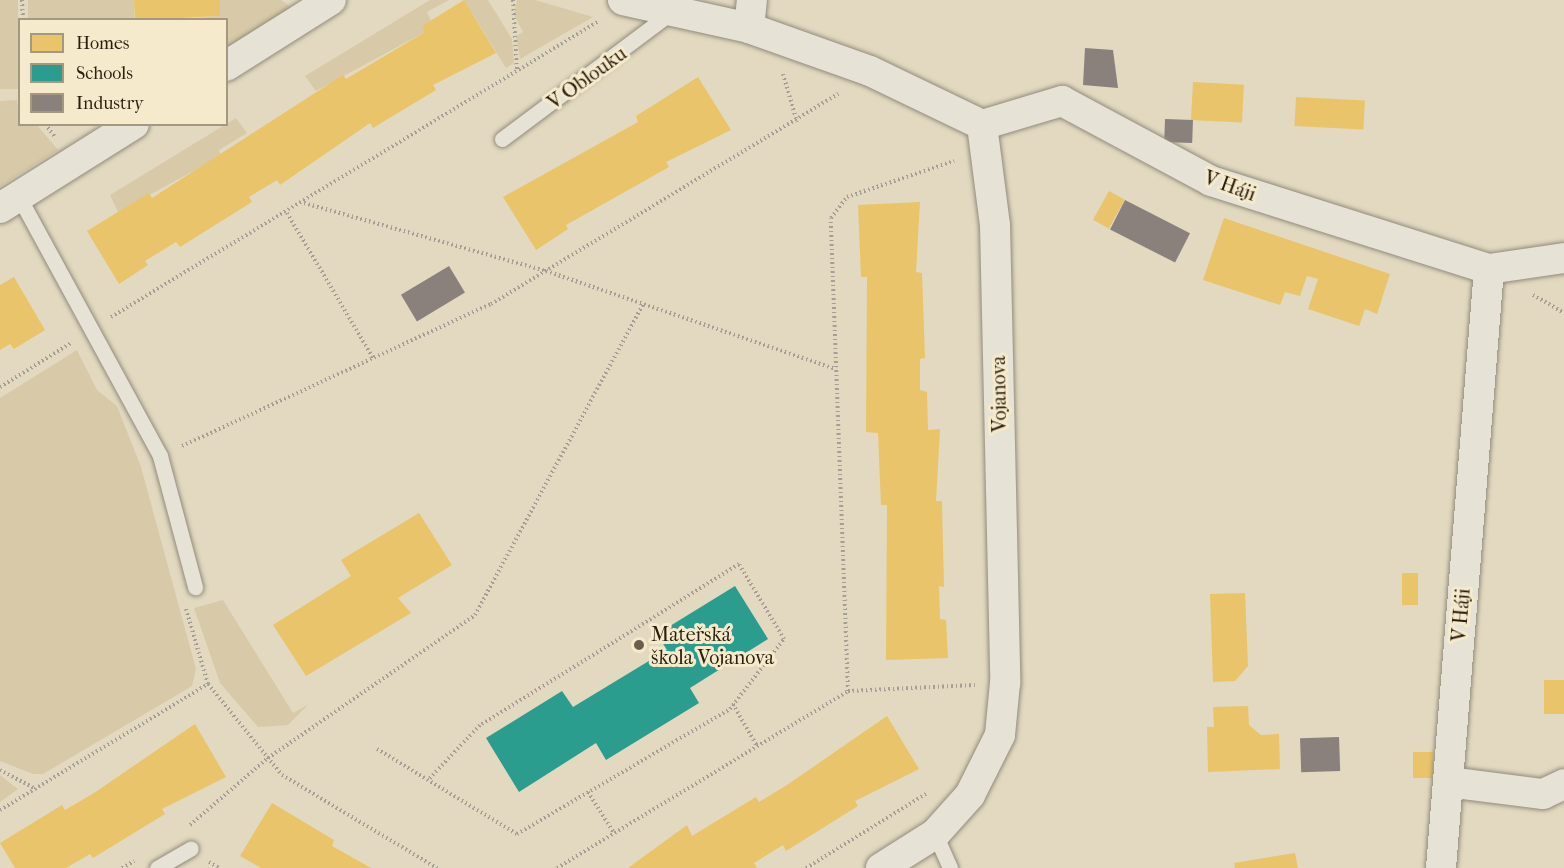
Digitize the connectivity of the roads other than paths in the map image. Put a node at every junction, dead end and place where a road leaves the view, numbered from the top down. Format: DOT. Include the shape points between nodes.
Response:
graph roads {
  1 [pos="331,0"];
  2 [pos="625,0"];
  3 [pos="669,14"];
  4 [pos="757,21"];
  5 [pos="228,65"];
  6 [pos="131,126"];
  7 [pos="983,138"];
  8 [pos="502,139"];
  9 [pos="10,203"];
  10 [pos="1564,258"];
  11 [pos="1489,269"];
  12 [pos="195,587"];
  13 [pos="1448,782"];
  14 [pos="1564,784"];
  15 [pos="935,834"];
  16 [pos="191,848"];
  17 [pos="157,868"];
  18 [pos="881,868"];
  19 [pos="950,868"];
  20 [pos="1441,868"];
  1 -- 5 [label="street"];
  2 -- 3 [label="street"];
  3 -- 4 [label="street"];
  3 -- 8 [label="lane, V Oblouku"];
  4 -- 7 [label="street" via="870,71"];
  6 -- 9 [label="street"];
  7 -- 11 [label="street, V Háji" via="1062,101 1211,181"];
  7 -- 15 [label="street, Vojanova" via="995,225 1005,683 1000,735 970,795"];
  9 -- 12 [label="lane" via="160,456"];
  10 -- 11 [label="street, V Háji"];
  11 -- 13 [label="street, V Háji"];
  13 -- 14 [label="street" via="1543,794"];
  13 -- 20 [label="street, V Háji"];
  15 -- 18 [label="street, Vojanova"];
  15 -- 19 [label="lane"];
  16 -- 17 [label="lane"];
}
